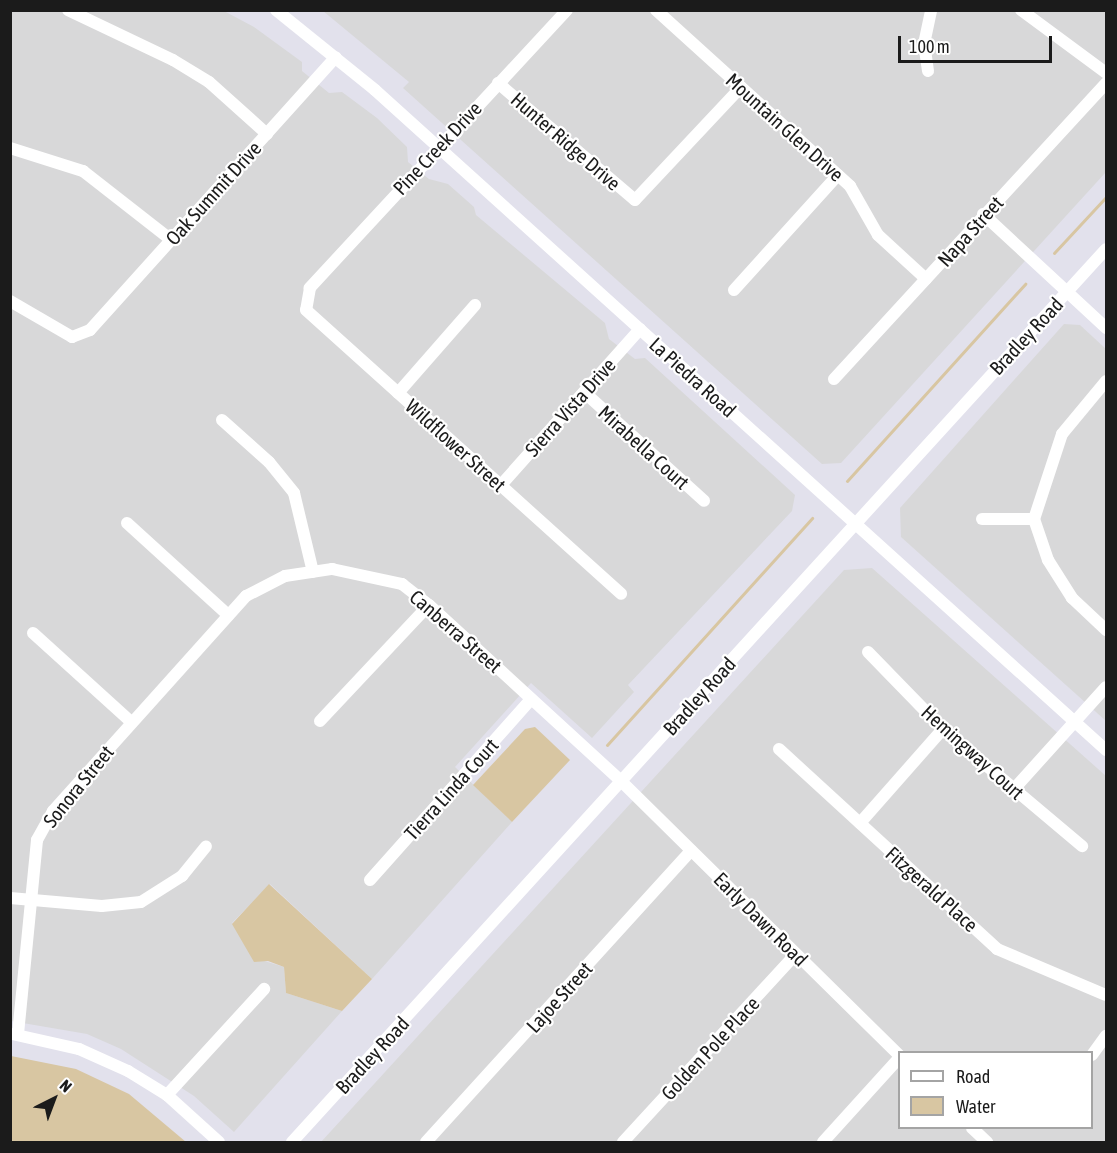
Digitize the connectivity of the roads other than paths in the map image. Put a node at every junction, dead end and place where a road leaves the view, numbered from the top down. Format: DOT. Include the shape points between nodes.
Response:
graph roads {
  1 [pos="69,10"];
  2 [pos="276,10"];
  3 [pos="567,10"];
  4 [pos="656,10"];
  5 [pos="931,10"];
  6 [pos="1021,10"];
  7 [pos="336,57"];
  8 [pos="928,71"];
  9 [pos="1107,74"];
  10 [pos="498,83"];
  11 [pos="1107,83"];
  12 [pos="741,87"];
  13 [pos="267,134"];
  14 [pos="438,147"];
  15 [pos="10,148"];
  16 [pos="838,175"];
  17 [pos="983,214"];
  18 [pos="170,239"];
  19 [pos="1107,249"];
  20 [pos="926,279"];
  21 [pos="309,288"];
  22 [pos="734,290"];
  23 [pos="1067,292"];
  24 [pos="10,301"];
  25 [pos="475,305"];
  26 [pos="1107,328"];
  27 [pos="640,329"];
  28 [pos="834,379"];
  29 [pos="1107,381"];
  30 [pos="584,392"];
  31 [pos="398,393"];
  32 [pos="222,420"];
  33 [pos="501,485"];
  34 [pos="704,501"];
  35 [pos="982,519"];
  36 [pos="1034,519"];
  37 [pos="127,523"];
  38 [pos="854,523"];
  39 [pos="314,572"];
  40 [pos="621,594"];
  41 [pos="429,604"];
  42 [pos="228,615"];
  43 [pos="1107,630"];
  44 [pos="33,633"];
  45 [pos="868,652"];
  46 [pos="1107,687"];
  47 [pos="531,699"];
  48 [pos="320,721"];
  49 [pos="1075,721"];
  50 [pos="131,722"];
  51 [pos="943,729"];
  52 [pos="779,749"];
  53 [pos="1107,750"];
  54 [pos="622,782"];
  55 [pos="1014,789"];
  56 [pos="860,823"];
  57 [pos="206,846"];
  58 [pos="1082,846"];
  59 [pos="692,851"];
  60 [pos="370,880"];
  61 [pos="10,897"];
  62 [pos="34,899"];
  63 [pos="796,954"];
  64 [pos="264,989"];
  65 [pos="1107,995"];
  66 [pos="14,1034"];
  67 [pos="1107,1036"];
  68 [pos="1093,1054"];
  69 [pos="898,1055"];
  70 [pos="898,1059"];
  71 [pos="167,1095"];
  72 [pos="973,1129"];
  73 [pos="219,1143"];
  74 [pos="292,1143"];
  75 [pos="426,1143"];
  76 [pos="623,1143"];
  77 [pos="823,1143"];
  78 [pos="987,1143"];
  1 -- 13 [label="street" via="173,60 208,82"];
  2 -- 7 [label="street, La Piedra Road"];
  3 -- 10 [label="street, Pine Creek Drive"];
  4 -- 12 [label="street, Mountain Glen Drive"];
  5 -- 8 [label="street" via="924,44"];
  6 -- 9 [label="street"];
  7 -- 13 [label="street, Oak Summit Drive"];
  7 -- 14 [label="street, La Piedra Road"];
  10 -- 12 [label="street, Hunter Ridge Drive" via="635,200"];
  10 -- 14 [label="street, Pine Creek Drive"];
  11 -- 17 [label="street, Napa Street"];
  12 -- 16 [label="street, Mountain Glen Drive"];
  13 -- 18 [label="street, Oak Summit Drive"];
  14 -- 21 [label="street, Pine Creek Drive"];
  14 -- 27 [label="street, La Piedra Road"];
  15 -- 18 [label="street" via="83,171"];
  16 -- 20 [label="street, Mountain Glen Drive" via="850,186 878,235"];
  16 -- 22 [label="street"];
  17 -- 20 [label="street, Napa Street"];
  17 -- 23 [label="street"];
  18 -- 24 [label="street, Oak Summit Drive" via="90,330 72,337"];
  19 -- 23 [label="street, Bradley Road"];
  20 -- 28 [label="street, Napa Street"];
  21 -- 31 [label="street, Wildflower Street" via="306,310"];
  23 -- 26 [label="street"];
  23 -- 38 [label="street, Bradley Road"];
  25 -- 31 [label="street"];
  27 -- 30 [label="street, Sierra Vista Drive"];
  27 -- 38 [label="street, La Piedra Road"];
  29 -- 36 [label="street" via="1062,434"];
  30 -- 33 [label="street, Sierra Vista Drive"];
  30 -- 34 [label="street, Mirabella Court"];
  31 -- 33 [label="street, Wildflower Street"];
  32 -- 39 [label="street" via="269,462 294,493"];
  33 -- 40 [label="street, Wildflower Street"];
  35 -- 36 [label="street"];
  36 -- 43 [label="street" via="1048,560 1072,598"];
  37 -- 42 [label="street"];
  38 -- 49 [label="street, La Piedra Road"];
  38 -- 54 [label="street, Bradley Road"];
  39 -- 41 [label="street, Canberra Street" via="332,569 402,584"];
  39 -- 42 [label="street, Canberra Street" via="285,576 246,596"];
  41 -- 47 [label="street, Canberra Street"];
  41 -- 48 [label="street"];
  42 -- 50 [label="street, Sonora Street"];
  44 -- 50 [label="street"];
  45 -- 51 [label="street, Hemingway Court"];
  46 -- 49 [label="street"];
  47 -- 54 [label="street, Canberra Street"];
  47 -- 60 [label="street, Tierra Linda Court"];
  49 -- 53 [label="street, La Piedra Road"];
  49 -- 55 [label="street"];
  50 -- 62 [label="street, Sonora Street" via="53,811 37,840"];
  51 -- 55 [label="street, Hemingway Court"];
  51 -- 56 [label="street"];
  52 -- 56 [label="street, Fitzgerald Place"];
  54 -- 59 [label="street, Early Dawn Road"];
  54 -- 74 [label="street, Bradley Road"];
  55 -- 58 [label="street, Hemingway Court"];
  56 -- 65 [label="street, Fitzgerald Place" via="997,949"];
  57 -- 62 [label="street" via="182,876 141,902 102,906"];
  59 -- 63 [label="street, Early Dawn Road"];
  59 -- 75 [label="street, Lajoe Street"];
  61 -- 62 [label="street"];
  62 -- 66 [label="street, Sonora Street"];
  63 -- 69 [label="street, Early Dawn Road"];
  63 -- 76 [label="street, Golden Pole Place"];
  64 -- 71 [label="street"];
  66 -- 71 [label="street" via="79,1049 128,1071"];
  67 -- 68 [label="street"];
  70 -- 77 [label="street"];
  71 -- 73 [label="street"];
  72 -- 78 [label="street"];
}
